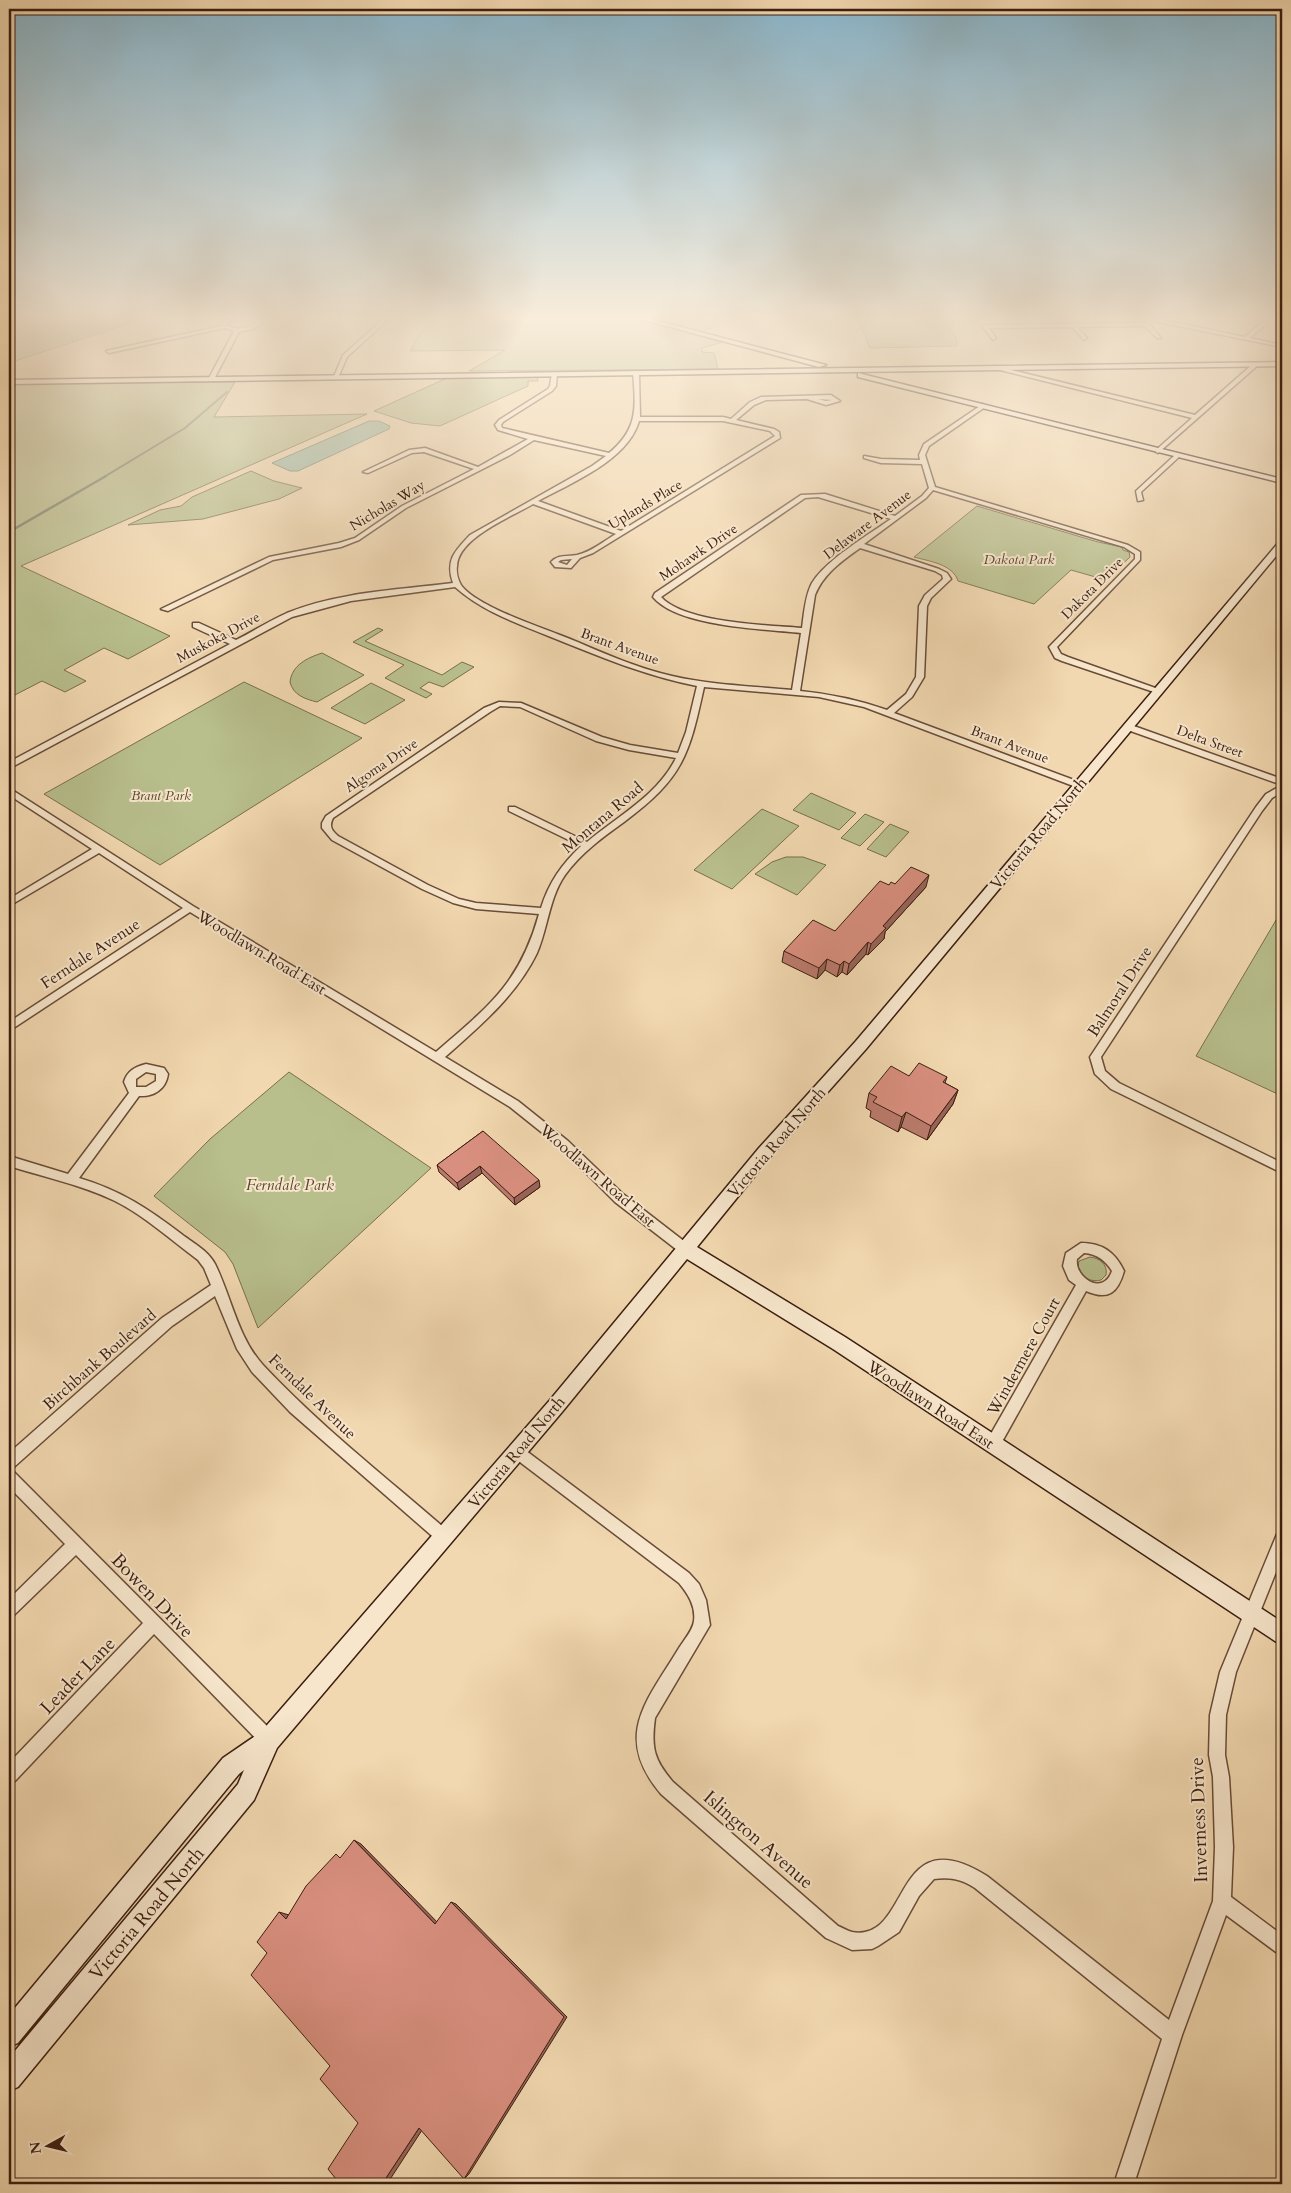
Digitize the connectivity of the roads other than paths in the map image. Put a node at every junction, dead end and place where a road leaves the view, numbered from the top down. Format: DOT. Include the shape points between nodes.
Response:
graph roads {
  1 [pos="505,418"];
  2 [pos="965,418"];
  3 [pos="1031,418"];
  4 [pos="1195,418"];
  5 [pos="638,419"];
  6 [pos="733,420"];
  7 [pos="533,438"];
  8 [pos="1158,451"];
  9 [pos="611,455"];
  10 [pos="1177,456"];
  11 [pos="866,457"];
  12 [pos="924,462"];
  13 [pos="479,469"];
  14 [pos="366,472"];
  15 [pos="1282,481"];
  16 [pos="932,488"];
  17 [pos="1140,500"];
  18 [pos="533,502"];
  19 [pos="895,518"];
  20 [pos="622,533"];
  21 [pos="1282,544"];
  22 [pos="859,545"];
  23 [pos="578,557"];
  24 [pos="457,585"];
  25 [pos="165,609"];
  26 [pos="196,625"];
  27 [pos="805,631"];
  28 [pos="235,643"];
  29 [pos="702,684"];
  30 [pos="1157,690"];
  31 [pos="796,692"];
  32 [pos="890,712"];
  33 [pos="1128,727"];
  34 [pos="681,756"];
  35 [pos="9,765"];
  36 [pos="1282,782"];
  37 [pos="1079,785"];
  38 [pos="1282,788"];
  39 [pos="9,791"];
  40 [pos="512,809"];
  41 [pos="588,846"];
  42 [pos="99,849"];
  43 [pos="9,903"];
  44 [pos="190,908"];
  45 [pos="544,910"];
  46 [pos="9,1027"];
  47 [pos="436,1058"];
  48 [pos="136,1092"];
  49 [pos="9,1161"];
  50 [pos="1282,1168"];
  51 [pos="71,1180"];
  52 [pos="685,1249"];
  53 [pos="1082,1284"];
  54 [pos="217,1288"];
  55 [pos="993,1444"];
  56 [pos="517,1451"];
  57 [pos="9,1462"];
  58 [pos="9,1477"];
  59 [pos="444,1537"];
  60 [pos="1282,1539"];
  61 [pos="76,1544"];
  62 [pos="9,1610"];
  63 [pos="1251,1615"];
  64 [pos="153,1624"];
  65 [pos="1282,1634"];
  66 [pos="269,1740"];
  67 [pos="9,1775"];
  68 [pos="1222,1901"];
  69 [pos="1282,1946"];
  70 [pos="9,2034"];
  71 [pos="1173,2035"];
  72 [pos="9,2078"];
  73 [pos="1125,2184"];
  1 -- 7 [label="street" via="498,425 500,429"];
  2 -- 12 [label="street" via="926,446 922,455"];
  3 -- 8 [label="main road"];
  4 -- 8 [label="street"];
  5 -- 6 [label="street, Uplands Place"];
  5 -- 9 [label="street" via="631,434"];
  6 -- 20 [label="street, Uplands Place" via="772,430 778,437"];
  7 -- 9 [label="street"];
  7 -- 13 [label="street, Nicholas Way"];
  8 -- 10 [label="main road"];
  9 -- 18 [label="street"];
  10 -- 15 [label="main road"];
  10 -- 17 [label="street" via="1138,492"];
  11 -- 12 [label="street" via="881,461"];
  12 -- 16 [label="street, Delaware Avenue"];
  13 -- 14 [label="street" via="418,450"];
  13 -- 25 [label="street, Nicholas Way" via="404,506 356,539 341,545 271,558"];
  16 -- 19 [label="street, Delaware Avenue"];
  16 -- 30 [label="street, Dakota Drive" via="1126,546 1138,553 1138,559 1053,647 1058,656 1065,659"];
  18 -- 20 [label="street"];
  18 -- 24 [label="street" via="472,536 458,551 453,564"];
  19 -- 22 [label="street, Delaware Avenue"];
  19 -- 27 [label="street, Mohawk Drive" via="825,496 803,496 657,597 662,604 703,619"];
  20 -- 23 [label="street, Uplands Place"];
  21 -- 30 [label="main road, Victoria Road North"];
  22 -- 27 [label="street, Delaware Avenue" via="831,566 816,583"];
  22 -- 32 [label="street" via="937,570 947,579 923,606 920,677 909,695"];
  24 -- 28 [label="street, Muskoka Drive" via="320,604 278,620"];
  24 -- 29 [label="street, Brant Avenue" via="492,610 576,644 650,672"];
  26 -- 28 [label="street"];
  27 -- 31 [label="street, Delaware Avenue"];
  28 -- 35 [label="street, Muskoka Drive"];
  29 -- 31 [label="street, Brant Avenue"];
  29 -- 34 [label="street, Montana Road"];
  30 -- 33 [label="main road, Victoria Road North"];
  31 -- 32 [label="street, Brant Avenue"];
  32 -- 37 [label="street, Brant Avenue"];
  33 -- 36 [label="street, Delta Street"];
  33 -- 37 [label="main road, Victoria Road North"];
  34 -- 41 [label="street, Montana Road" via="658,789"];
  34 -- 45 [label="street, Algoma Drive" via="612,743 521,705 499,704 330,816 326,822 328,832 335,838 439,894 476,906"];
  37 -- 52 [label="main road, Victoria Road North"];
  38 -- 50 [label="street, Balmoral Drive" via="1269,796 1259,809 1095,1057 1095,1064 1104,1078 1116,1086"];
  39 -- 42 [label="street, Woodlawn Road East"];
  40 -- 41 [label="street"];
  41 -- 45 [label="street, Montana Road" via="562,872"];
  42 -- 43 [label="street"];
  42 -- 44 [label="street, Woodlawn Road East"];
  44 -- 46 [label="street, Ferndale Avenue"];
  44 -- 47 [label="street, Woodlawn Road East"];
  45 -- 47 [label="street, Montana Road" via="532,951 520,975 502,999"];
  47 -- 52 [label="street, Woodlawn Road East" via="514,1104 550,1132 619,1198"];
  48 -- 51 [label="street"];
  49 -- 51 [label="street, Ferndale Avenue"];
  51 -- 54 [label="street, Ferndale Avenue" via="108,1192 147,1214 202,1256 210,1266"];
  52 -- 55 [label="main road, Woodlawn Road East" via="839,1343"];
  52 -- 56 [label="main road, Victoria Road North"];
  53 -- 55 [label="street, Windermere Court"];
  54 -- 57 [label="street, Birchbank Boulevard" via="167,1322"];
  54 -- 59 [label="street, Ferndale Avenue" via="242,1345 257,1368 295,1407"];
  55 -- 63 [label="main road, Woodlawn Road East"];
  56 -- 59 [label="main road, Victoria Road North"];
  56 -- 71 [label="street, Islington Avenue" via="684,1578 698,1593 702,1625 647,1716 646,1756 667,1788 832,1932 852,1941 872,1940 893,1926 913,1890 929,1871 951,1868 965,1872"];
  58 -- 61 [label="street, Bowen Drive"];
  59 -- 66 [label="main road, Victoria Road North"];
  60 -- 63 [label="street, Inverness Drive"];
  61 -- 62 [label="street"];
  61 -- 64 [label="street, Bowen Drive"];
  63 -- 65 [label="main road, Woodlawn Road East"];
  63 -- 68 [label="street, Inverness Drive" via="1228,1672 1218,1715 1217,1755 1224,1848"];
  64 -- 66 [label="street, Bowen Drive"];
  64 -- 67 [label="street, Leader Lane"];
  66 -- 70 [label="main road, Victoria Road North" via="231,1766"];
  66 -- 72 [label="main road, Victoria Road North" via="246,1792"];
  68 -- 69 [label="street"];
  68 -- 71 [label="street, Inverness Drive"];
  71 -- 73 [label="street, Inverness Drive"];
}
